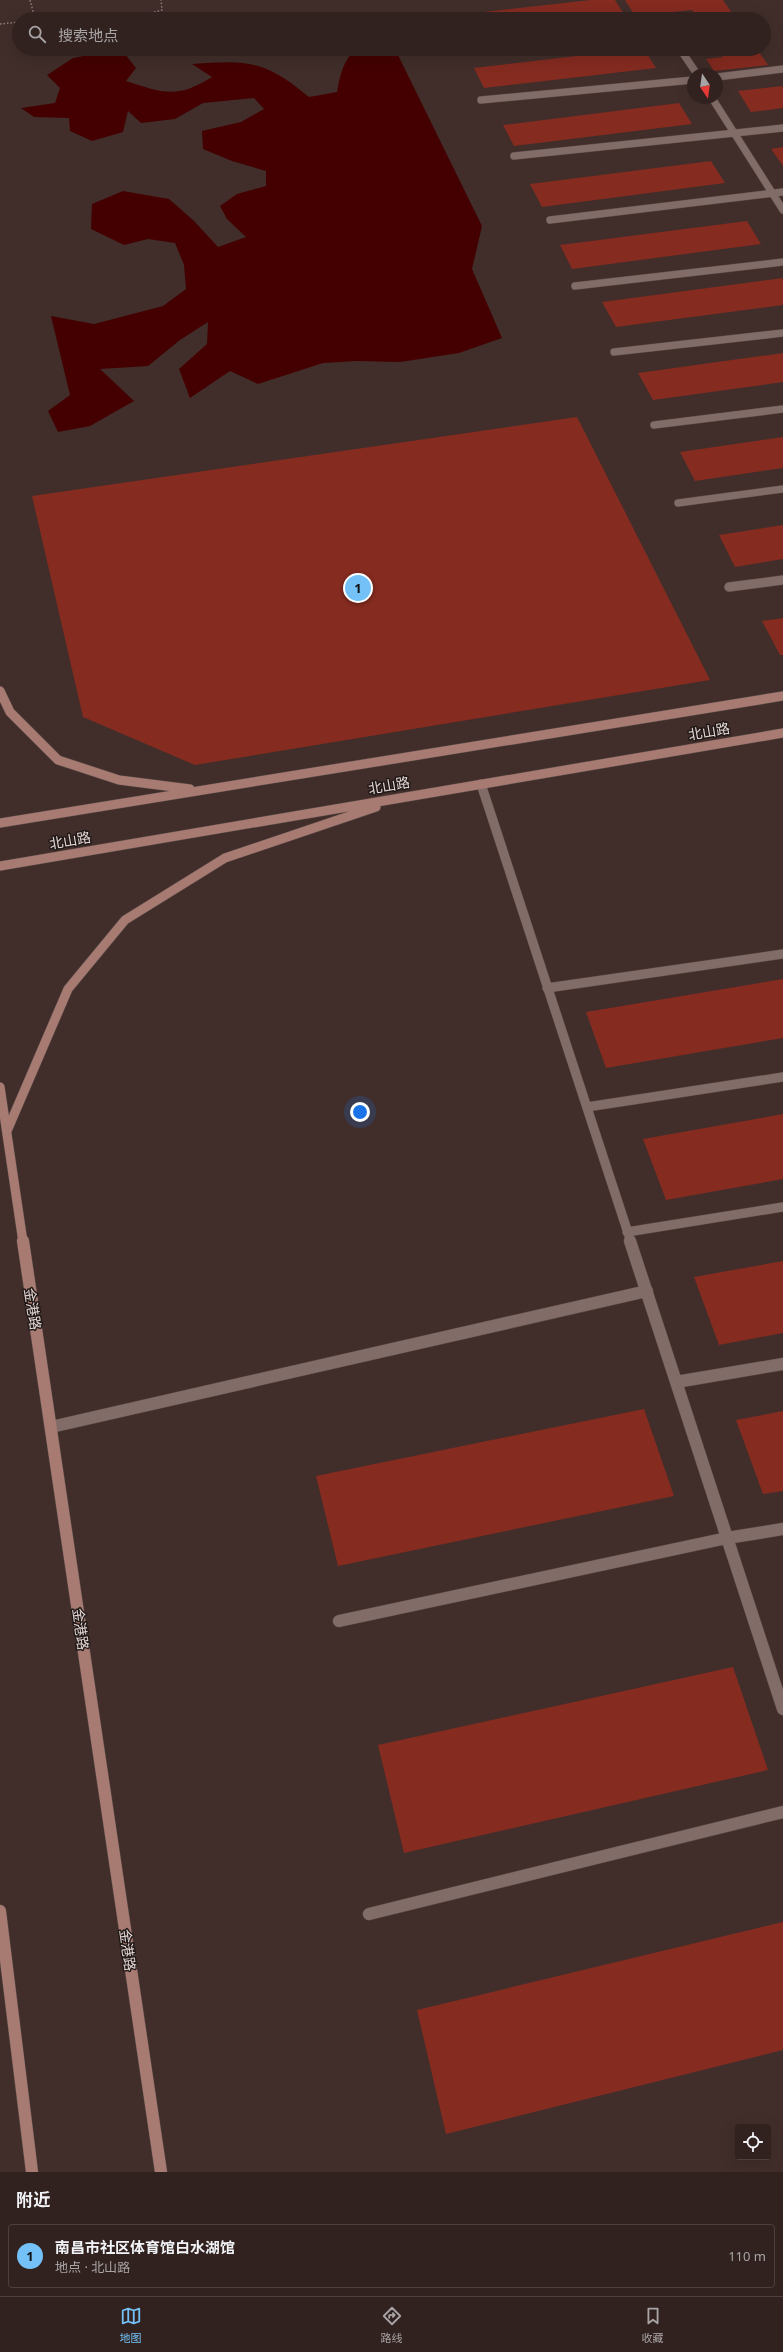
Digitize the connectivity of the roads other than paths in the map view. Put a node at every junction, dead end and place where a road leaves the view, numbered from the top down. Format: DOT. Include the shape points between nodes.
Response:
graph roads {
  1 [pos="684,56"];
  2 [pos="692,68"];
  3 [pos="783,69"];
  4 [pos="723,76"];
  5 [pos="687,81"];
  6 [pos="481,100"];
  7 [pos="716,104"];
  8 [pos="783,128"];
  9 [pos="735,134"];
  10 [pos="514,156"];
  11 [pos="783,192"];
  12 [pos="772,194"];
  13 [pos="783,210"];
  14 [pos="550,220"];
  15 [pos="783,262"];
  16 [pos="575,286"];
  17 [pos="783,333"];
  18 [pos="614,352"];
  19 [pos="783,409"];
  20 [pos="654,425"];
  21 [pos="783,489"];
  22 [pos="678,503"];
  23 [pos="783,580"];
  24 [pos="729,587"];
  25 [pos="0,691"];
  26 [pos="783,696"];
  27 [pos="783,733"];
  28 [pos="481,784"];
  29 [pos="202,790"];
  30 [pos="405,797"];
  31 [pos="0,823"];
  32 [pos="0,866"];
  33 [pos="783,954"];
  34 [pos="547,988"];
  35 [pos="783,1077"];
  36 [pos="0,1087"];
  37 [pos="587,1107"];
  38 [pos="7,1132"];
  39 [pos="783,1207"];
  40 [pos="627,1232"];
  41 [pos="646,1291"];
  42 [pos="783,1364"];
  43 [pos="676,1382"];
  44 [pos="51,1427"];
  45 [pos="783,1529"];
  46 [pos="727,1538"];
  47 [pos="339,1620"];
  48 [pos="783,1709"];
  49 [pos="783,1812"];
  50 [pos="0,1911"];
  51 [pos="369,1914"];
  52 [pos="32,2172"];
  53 [pos="162,2172"];
  1 -- 2 [label="lane"];
  3 -- 4 [label="lane"];
  5 -- 6 [label="lane"];
  7 -- 9 [label="lane"];
  8 -- 9 [label="lane"];
  9 -- 10 [label="lane"];
  9 -- 12 [label="lane"];
  11 -- 12 [label="lane"];
  12 -- 13 [label="lane"];
  12 -- 14 [label="lane"];
  15 -- 16 [label="lane"];
  17 -- 18 [label="lane"];
  19 -- 20 [label="lane"];
  21 -- 22 [label="lane"];
  23 -- 24 [label="lane"];
  25 -- 29 [label="main road" via="10,712 58,760 119,780"];
  26 -- 29 [label="main road, 北山路"];
  27 -- 28 [label="main road, 北山路"];
  28 -- 30 [label="main road, 北山路"];
  28 -- 34 [label="lane"];
  29 -- 31 [label="main road, 北山路"];
  30 -- 32 [label="main road, 北山路"];
  30 -- 38 [label="main road" via="225,858 124,920 68,989"];
  33 -- 34 [label="lane"];
  34 -- 37 [label="lane"];
  35 -- 37 [label="lane"];
  36 -- 38 [label="main road, 金港路"];
  37 -- 40 [label="lane"];
  38 -- 44 [label="main road, 金港路"];
  39 -- 40 [label="lane"];
  40 -- 41 [label="lane"];
  41 -- 43 [label="lane"];
  41 -- 44 [label="lane"];
  42 -- 43 [label="lane"];
  43 -- 46 [label="lane"];
  44 -- 53 [label="main road, 金港路"];
  45 -- 46 [label="lane"];
  46 -- 47 [label="lane"];
  46 -- 48 [label="lane"];
  49 -- 51 [label="lane"];
  50 -- 52 [label="main road"];
}
